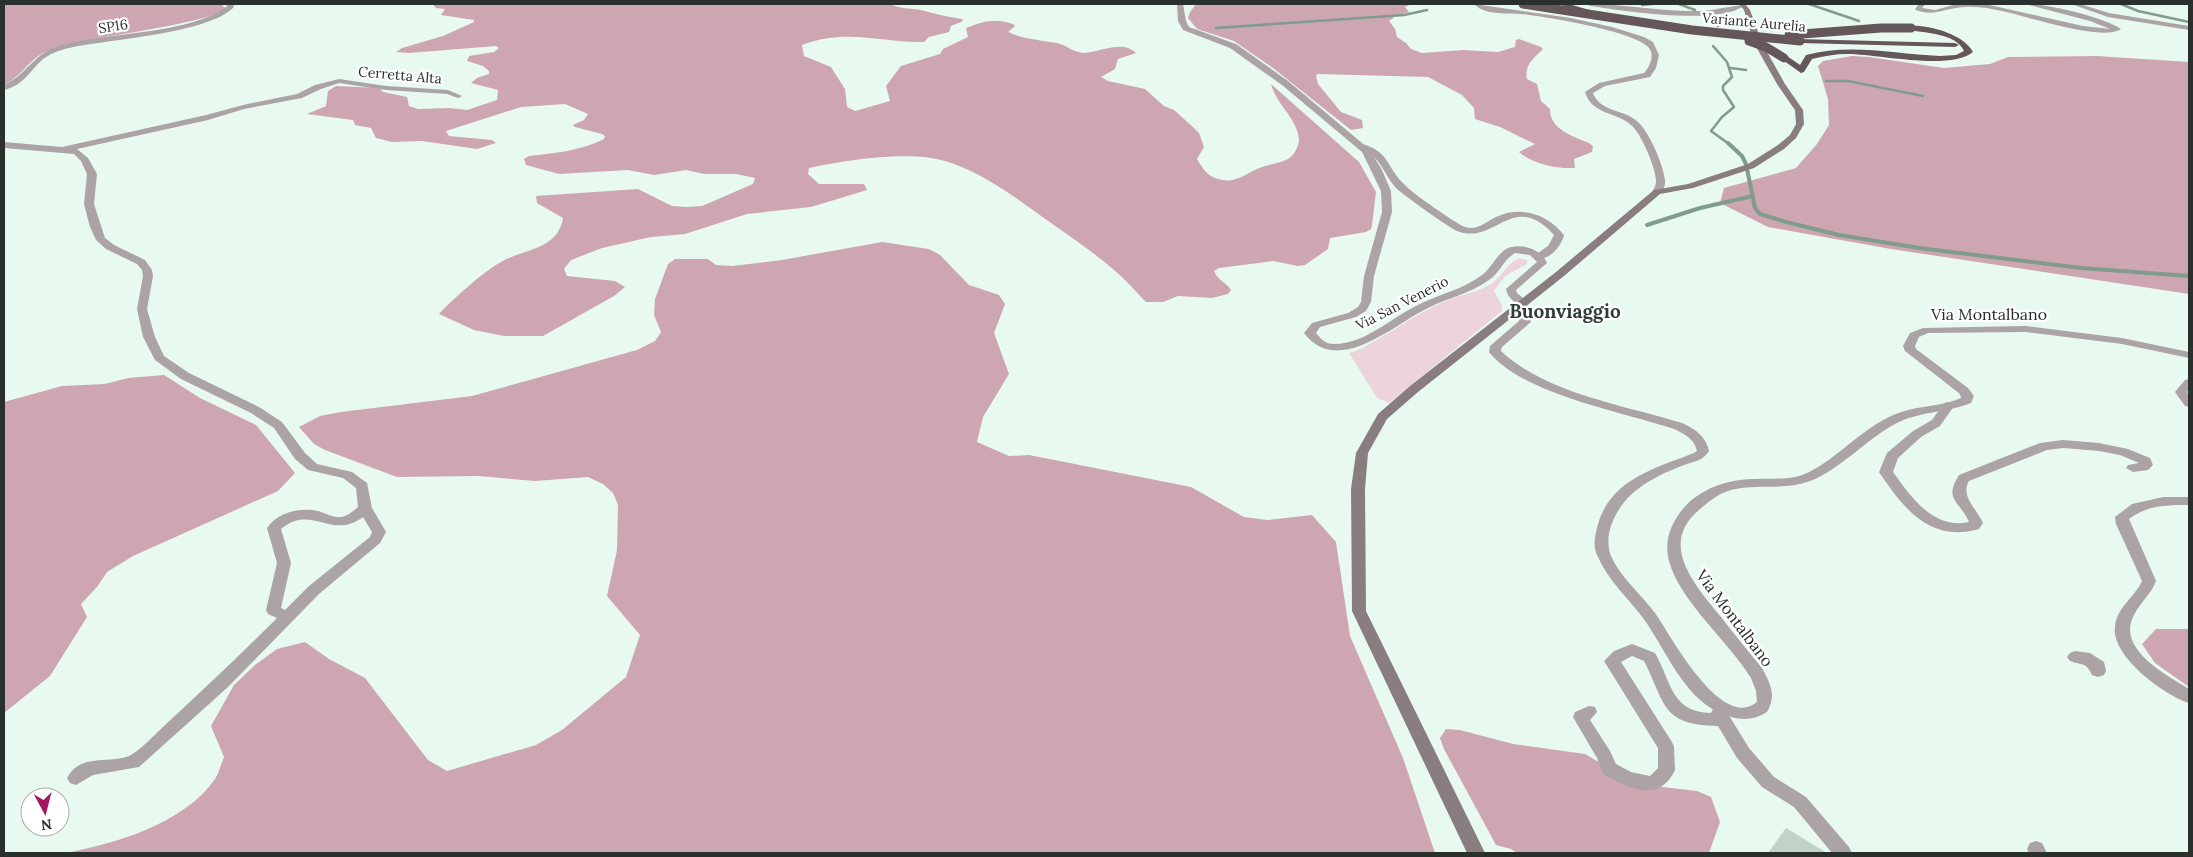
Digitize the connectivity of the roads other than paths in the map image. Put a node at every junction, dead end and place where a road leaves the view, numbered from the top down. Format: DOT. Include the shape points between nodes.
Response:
graph roads {
  1 [pos="230,4"];
  2 [pos="1180,4"];
  3 [pos="1477,4"];
  4 [pos="1523,4"];
  5 [pos="1561,4"];
  6 [pos="1590,4"];
  7 [pos="1742,4"];
  8 [pos="1922,4"];
  9 [pos="2028,4"];
  10 [pos="2074,4"];
  11 [pos="1649,24"];
  12 [pos="2189,28"];
  13 [pos="1692,30"];
  14 [pos="1879,43"];
  15 [pos="1955,45"];
  16 [pos="1801,70"];
  17 [pos="4,88"];
  18 [pos="458,96"];
  19 [pos="4,145"];
  20 [pos="1362,147"];
  21 [pos="62,150"];
  22 [pos="1657,192"];
  23 [pos="1539,256"];
  24 [pos="1520,306"];
  25 [pos="2189,355"];
  26 [pos="2189,383"];
  27 [pos="2189,403"];
  28 [pos="1948,406"];
  29 [pos="2133,468"];
  30 [pos="2189,501"];
  31 [pos="365,508"];
  32 [pos="287,617"];
  33 [pos="2075,657"];
  34 [pos="2098,671"];
  35 [pos="2189,697"];
  36 [pos="1710,699"];
  37 [pos="1590,712"];
  38 [pos="1723,720"];
  39 [pos="76,778"];
  40 [pos="1476,853"];
  41 [pos="1842,853"];
  1 -- 17 [label="street, SP16 / SP16" via="226,13 197,22 51,52 39,59 27,74"];
  2 -- 20 [label="street, Via San Venerio" via="1186,28 1238,50"];
  3 -- 22 [label="street" via="1490,9 1560,18 1633,36 1652,46 1655,58 1647,75 1602,85 1589,92 1597,105 1625,117 1641,130 1661,179"];
  4 -- 11 [label="highway, Variante Aurelia, bridge"];
  5 -- 11 [label="highway, bridge"];
  6 -- 7 [label="street" via="1703,13 1733,10"];
  7 -- 22 [label="main road, bridge" via="1758,43 1799,110 1800,124 1781,147 1751,166 1690,186"];
  8 -- 9 [label="street" via="1917,8 1928,13 1954,6 1979,6 2101,31 2117,29 2092,19"];
  10 -- 12 [label="street" via="2108,15"];
  11 -- 13 [label="highway, Variante Aurelia, bridge"];
  13 -- 14 [label="highway, Variante Aurelia, bridge" via="1800,41"];
  13 -- 16 [label="highway, bridge" via="1766,47"];
  13 -- 16 [label="highway, bridge" via="1790,35 1911,28 1954,38 1969,52 1960,57 1942,58 1831,51 1809,57"];
  14 -- 15 [label="highway, Variante Aurelia"];
  14 -- 16 [label="highway" via="1813,48 1800,58"];
  18 -- 21 [label="street, Cerretta Alta" via="448,92 339,81 299,96 243,106"];
  19 -- 21 [label="street"];
  20 -- 23 [label="street" via="1375,151 1401,187 1459,228 1483,229 1514,214 1547,222 1559,238 1548,252"];
  20 -- 23 [label="street, Via San Venerio" via="1376,168 1388,199 1366,302 1352,315 1316,325 1310,332 1316,340 1328,346 1353,345 1420,308 1484,279 1511,251 1525,250"];
  21 -- 31 [label="street" via="77,152 92,174 89,204 101,240 141,262 147,270 142,309 149,337 159,358 185,376 255,410 278,425 300,456 313,467 347,475 362,486"];
  22 -- 24 [label="main road"];
  23 -- 24 [label="street" via="1542,263 1511,289"];
  24 -- 36 [label="street, Via Montalbano" via="1525,322 1496,346 1496,352 1507,364 1574,395 1678,426 1702,444 1699,456 1659,470 1620,495 1606,520 1601,547 1608,563 1695,684"];
  24 -- 40 [label="main road" via="1382,417 1362,453 1358,489 1358,611"];
  25 -- 28 [label="street, Via Montalbano" via="2122,341 2025,329 1935,329 1919,332 1911,339 1911,350 1967,394 1967,400"];
  26 -- 27 [label="street" via="2182,392"];
  28 -- 29 [label="street" via="1936,423 1916,434 1892,456 1886,472 1906,500 1931,521 1967,529 1974,526 1976,519 1960,498 1959,486 1964,478 2045,446 2100,447 2138,457 2148,465"];
  28 -- 36 [label="street, Via Montalbano" via="1903,414 1804,480 1776,484 1746,483 1722,488 1697,504 1683,518 1674,539 1678,570 1756,672 1766,694 1763,705 1750,713 1730,710"];
  30 -- 35 [label="street" via="2154,503 2138,507 2122,517 2149,581 2120,627 2121,636 2143,666"];
  31 -- 32 [label="street" via="379,532 375,540 314,590"];
  31 -- 32 [label="street" via="344,522 299,515 282,520 274,528 284,563 273,610"];
  32 -- 39 [label="street" via="222,683 133,762 89,768"];
  33 -- 34 [label="street" via="2093,661"];
  36 -- 38 [label="street"];
  37 -- 38 [label="street" via="1581,717 1582,721 1609,769 1653,784 1667,770 1666,747 1612,661 1632,650 1650,657 1678,713 1703,720"];
  38 -- 41 [label="street" via="1743,753 1768,782 1800,802"];
}
